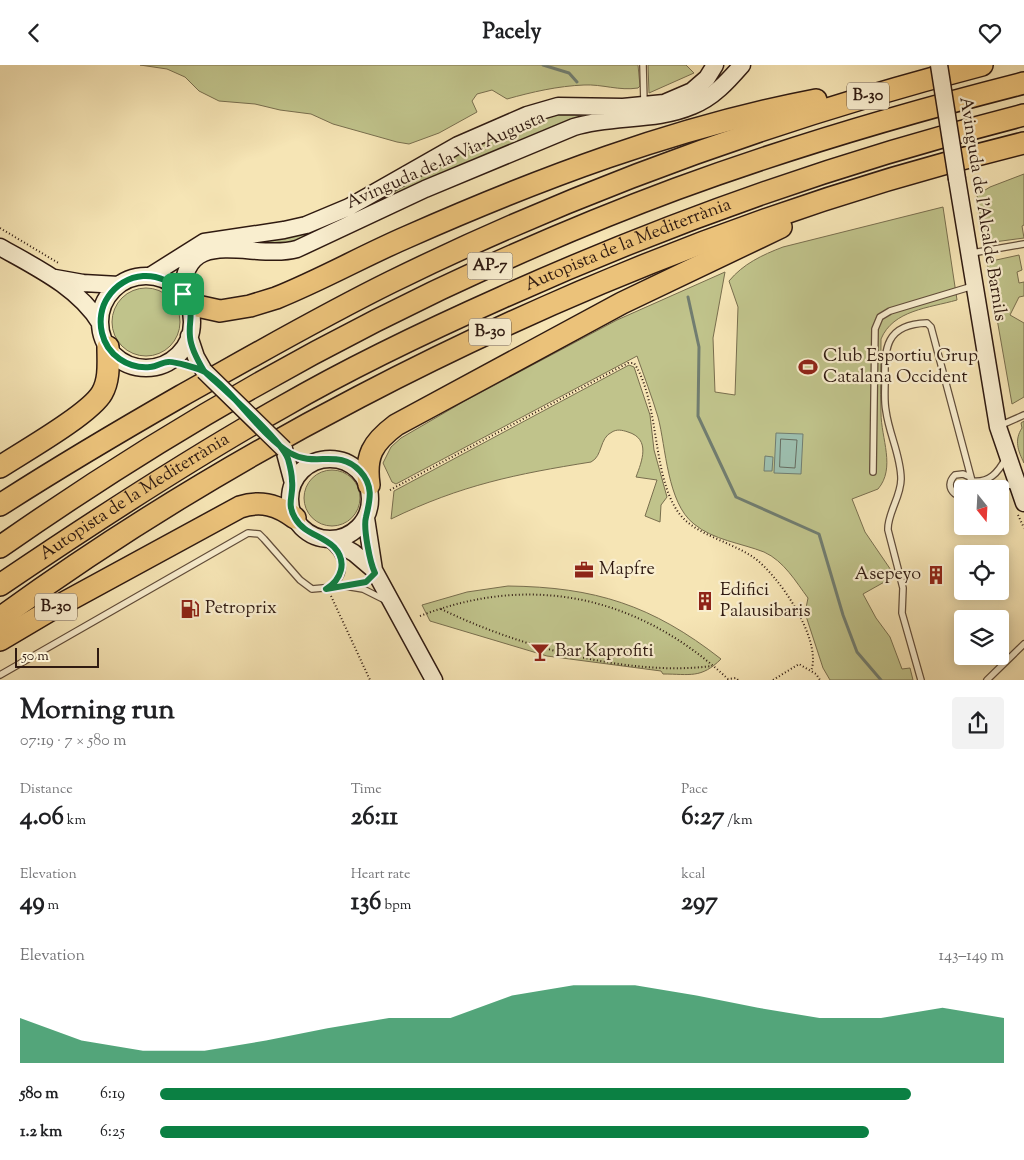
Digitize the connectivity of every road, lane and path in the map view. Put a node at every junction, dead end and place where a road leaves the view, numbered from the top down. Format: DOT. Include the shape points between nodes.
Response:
graph roads {
  1 [pos="643,65"];
  2 [pos="715,65"];
  3 [pos="742,65"];
  4 [pos="939,65"];
  5 [pos="982,65"];
  6 [pos="1024,83"];
  7 [pos="908,84"];
  8 [pos="644,105"];
  9 [pos="1024,115"];
  10 [pos="1024,143"];
  11 [pos="963,159"];
  12 [pos="0,228"];
  13 [pos="1024,244"];
  14 [pos="0,247"];
  15 [pos="969,253"];
  16 [pos="59,273"];
  17 [pos="150,276"];
  18 [pos="119,285"];
  19 [pos="975,286"];
  20 [pos="185,299"];
  21 [pos="100,323"];
  22 [pos="190,336"];
  23 [pos="108,347"];
  24 [pos="168,361"];
  25 [pos="204,371"];
  26 [pos="1024,411"];
  27 [pos="1024,415"];
  28 [pos="1014,419"];
  29 [pos="998,427"];
  30 [pos="284,449"];
  31 [pos="1006,457"];
  32 [pos="316,461"];
  33 [pos="0,467"];
  34 [pos="873,472"];
  35 [pos="971,480"];
  36 [pos="972,480"];
  37 [pos="986,480"];
  38 [pos="293,483"];
  39 [pos="368,485"];
  40 [pos="1009,485"];
  41 [pos="1017,486"];
  42 [pos="390,490"];
  43 [pos="954,493"];
  44 [pos="1024,503"];
  45 [pos="0,505"];
  46 [pos="295,518"];
  47 [pos="366,518"];
  48 [pos="323,537"];
  49 [pos="0,547"];
  50 [pos="374,572"];
  51 [pos="0,585"];
  52 [pos="345,586"];
  53 [pos="326,589"];
  54 [pos="392,605"];
  55 [pos="441,609"];
  56 [pos="420,616"];
  57 [pos="0,618"];
  58 [pos="0,640"];
  59 [pos="1024,644"];
  60 [pos="714,666"];
  61 [pos="810,671"];
  62 [pos="0,675"];
  63 [pos="370,680"];
  64 [pos="434,680"];
  65 [pos="738,680"];
  66 [pos="773,680"];
  67 [pos="820,680"];
  68 [pos="921,680"];
  69 [pos="987,680"];
  1 -- 8 [label="lane"];
  2 -- 8 [label="street, Avinguda de la Via Augusta" via="707,78 692,91 664,103"];
  3 -- 20 [label="street, Avinguda de la Via Augusta" via="720,89 691,107 661,114 600,120 574,127 425,189 297,249 276,253 219,249 200,253 184,272"];
  4 -- 15 [label="street, Avinguda de l'Alcalde Barnils, bridge"];
  5 -- 7 [label="highway, B-30"];
  6 -- 49 [label="highway, Autopista de la Mediterrània / AP-7" via="895,117 747,165 623,211 463,278 309,355 217,407"];
  7 -- 20 [label="highway" via="802,102 625,151 444,220 300,288 250,306 220,311"];
  7 -- 45 [label="highway, B-30" via="692,154 447,255 246,359"];
  8 -- 17 [label="street, Avinguda de la Via Augusta" via="558,106 527,115 458,145 334,214 284,231 204,242"];
  9 -- 51 [label="highway, Autopista de la Mediterrània / AP-7" via="901,149 741,200 643,237 488,303 286,405 116,507"];
  10 -- 11 [label="highway, B-30"];
  11 -- 39 [label="highway, B-30" via="779,228 622,303 409,417 377,441 368,459"];
  11 -- 57 [label="highway, B-30" via="753,224 593,285 495,330 398,377 247,458 120,535"];
  12 -- 16 [label="path"];
  13 -- 15 [label="lane"];
  14 -- 16 [label="street"];
  15 -- 19 [label="street, Avinguda de l'Alcalde Barnils"];
  16 -- 18 [label="street" via="83,283"];
  16 -- 21 [label="street"];
  17 -- 18 [label="street" via="136,277"];
  17 -- 20 [label="street" via="166,281"];
  18 -- 21 [label="street" via="106,299"];
  19 -- 29 [label="street, Avinguda de l'Alcalde Barnils"];
  19 -- 34 [label="lane" via="890,311 880,317 875,329"];
  20 -- 22 [label="street" via="192,320"];
  21 -- 23 [label="street"];
  22 -- 24 [label="street" via="181,351"];
  22 -- 25 [label="street"];
  23 -- 24 [label="street" via="120,359 136,366 152,367"];
  23 -- 33 [label="highway" via="108,375 96,400"];
  24 -- 25 [label="street"];
  25 -- 30 [label="street, bridge"];
  26 -- 28 [label="lane"];
  27 -- 28 [label="lane"];
  28 -- 29 [label="lane"];
  29 -- 31 [label="street, Avinguda de l'Alcalde Barnils"];
  30 -- 32 [label="street"];
  30 -- 38 [label="street"];
  31 -- 37 [label="lane" via="999,471"];
  31 -- 41 [label="street, Avinguda de l'Alcalde Barnils"];
  32 -- 38 [label="street" via="300,471"];
  32 -- 39 [label="street" via="331,458 346,461 361,472"];
  35 -- 43 [label="lane" via="963,474 952,478 950,485"];
  36 -- 68 [label="lane" via="931,327 920,323 896,331 888,341 884,355 886,411 901,478 888,530 903,588 902,613"];
  38 -- 46 [label="street" via="290,503"];
  39 -- 47 [label="street" via="370,504"];
  40 -- 41 [label="lane"];
  41 -- 44 [label="street, Avinguda de l'Alcalde Barnils"];
  42 -- 61 [label="path" via="628,363 634,363 653,416 666,485 678,512 696,528 744,551 767,570 804,621 814,663"];
  46 -- 48 [label="street" via="304,529"];
  46 -- 58 [label="highway, B-30" via="272,505 240,507"];
  47 -- 48 [label="street" via="349,534"];
  47 -- 50 [label="street"];
  48 -- 50 [label="street" via="354,553"];
  48 -- 53 [label="lane" via="334,547 342,568 338,580"];
  50 -- 52 [label="lane" via="366,582"];
  50 -- 54 [label="street"];
  52 -- 53 [label="lane"];
  52 -- 54 [label="lane" via="373,592"];
  53 -- 62 [label="lane" via="306,586 259,534 248,533"];
  53 -- 63 [label="path"];
  54 -- 64 [label="street"];
  55 -- 56 [label="path"];
  55 -- 60 [label="path" via="503,635 578,656 655,666"];
  55 -- 60 [label="path" via="512,595 586,600 650,622"];
  59 -- 69 [label="lane"];
  60 -- 65 [label="path" via="728,679"];
  61 -- 66 [label="path" via="799,664"];
  61 -- 67 [label="path"];
}
